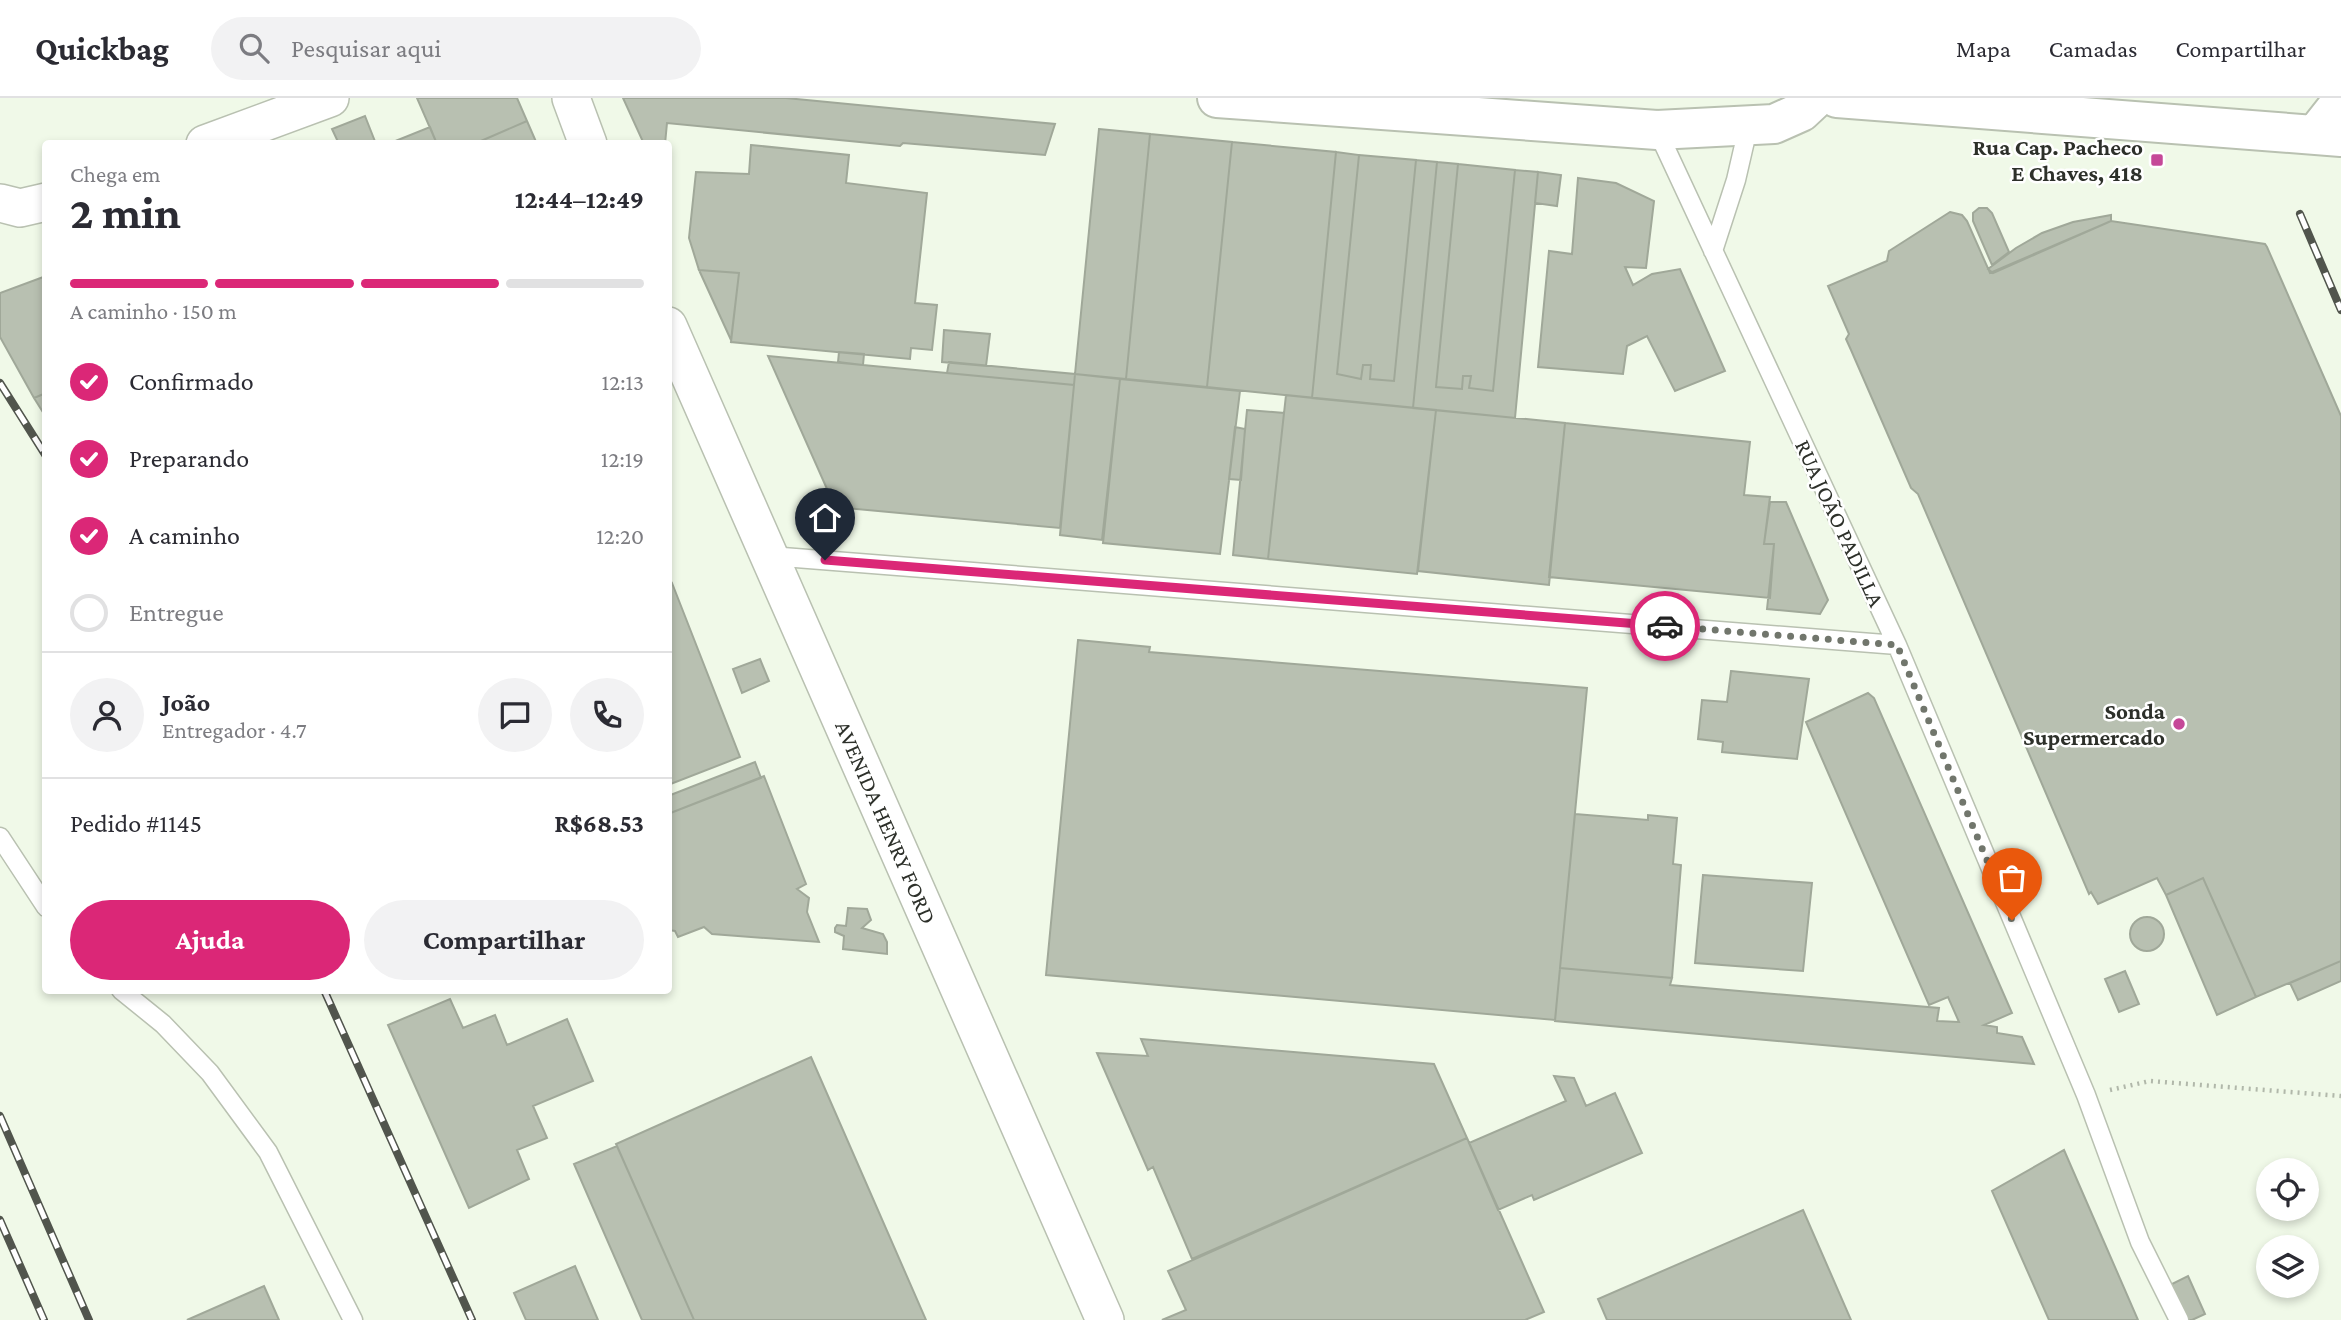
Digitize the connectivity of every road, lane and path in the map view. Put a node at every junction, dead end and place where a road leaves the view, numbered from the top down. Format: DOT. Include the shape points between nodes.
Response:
graph roads {
  1 [pos="330,98"];
  2 [pos="572,98"];
  3 [pos="1217,98"];
  4 [pos="1477,98"];
  5 [pos="1816,98"];
  6 [pos="1837,98"];
  7 [pos="2341,102"];
  8 [pos="1656,114"];
  9 [pos="1545,123"];
  10 [pos="1748,128"];
  11 [pos="2328,136"];
  12 [pos="216,140"];
  13 [pos="587,140"];
  14 [pos="0,203"];
  15 [pos="42,203"];
  16 [pos="1713,251"];
  17 [pos="672,335"];
  18 [pos="770,556"];
  19 [pos="1897,645"];
  20 [pos="0,837"];
  21 [pos="42,900"];
  22 [pos="126,994"];
  23 [pos="2085,1095"];
  24 [pos="2341,1096"];
  25 [pos="353,1320"];
  26 [pos="1105,1320"];
  27 [pos="2179,1320"];
  1 -- 12 [label="street"];
  2 -- 13 [label="street"];
  3 -- 9 [label="street"];
  4 -- 9 [label="street"];
  5 -- 10 [label="street" via="1788,120"];
  6 -- 11 [label="street"];
  7 -- 11 [label="street"];
  8 -- 9 [label="street"];
  8 -- 10 [label="street"];
  8 -- 16 [label="lane, RUA JOÃO PADILLA"];
  10 -- 16 [label="lane"];
  14 -- 15 [label="street" via="20,208"];
  16 -- 19 [label="lane, RUA JOÃO PADILLA"];
  17 -- 18 [label="street, AVENIDA HENRY FORD"];
  18 -- 19 [label="lane"];
  18 -- 26 [label="street, AVENIDA HENRY FORD"];
  19 -- 23 [label="lane, RUA JOÃO PADILLA"];
  20 -- 21 [label="lane"];
  22 -- 25 [label="lane" via="163,1024 210,1073 268,1152"];
  23 -- 24 [label="path" via="2150,1081"];
  23 -- 27 [label="lane, RUA JOÃO PADILLA" via="2140,1242"];
}
